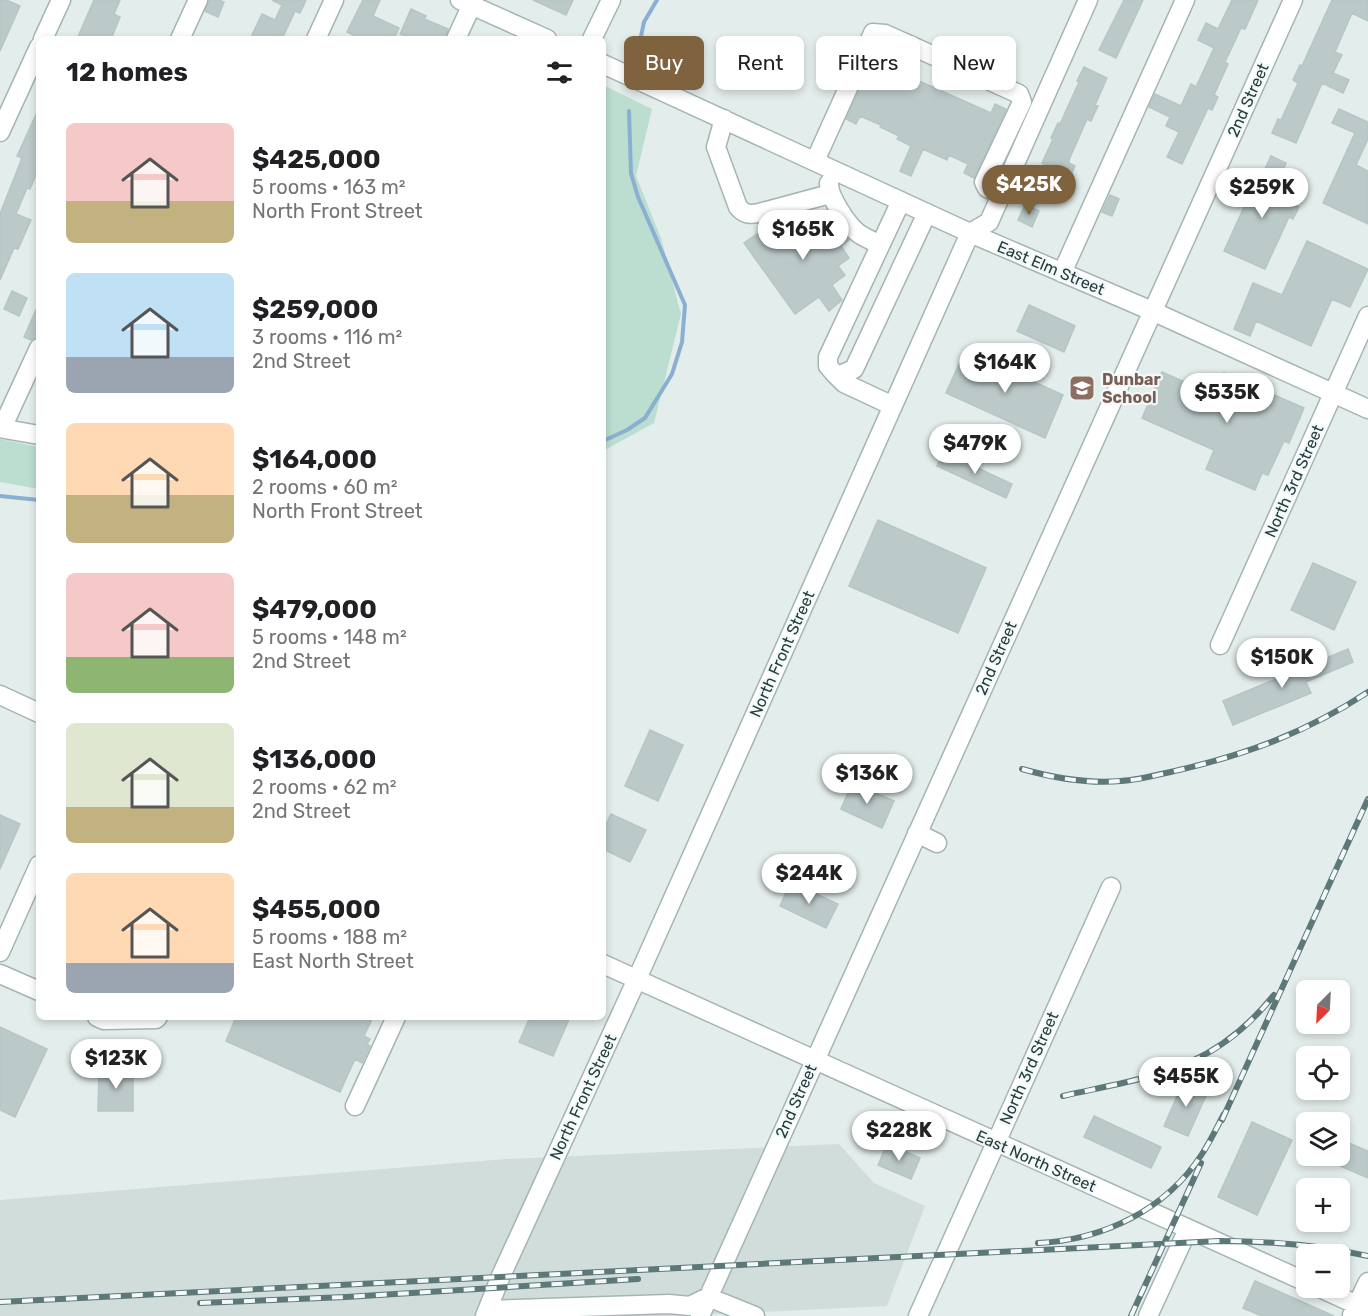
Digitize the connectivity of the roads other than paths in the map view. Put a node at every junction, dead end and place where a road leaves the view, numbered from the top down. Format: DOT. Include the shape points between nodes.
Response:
graph roads {
  1 [pos="61,0"];
  2 [pos="198,0"];
  3 [pos="334,0"];
  4 [pos="611,0"];
  5 [pos="1088,0"];
  6 [pos="1185,0"];
  7 [pos="1293,0"];
  8 [pos="468,2"];
  9 [pos="44,36"];
  10 [pos="181,36"];
  11 [pos="317,36"];
  12 [pos="457,36"];
  13 [pos="541,36"];
  14 [pos="593,36"];
  15 [pos="36,54"];
  16 [pos="606,65"];
  17 [pos="724,119"];
  18 [pos="1011,126"];
  19 [pos="0,132"];
  20 [pos="1029,134"];
  21 [pos="815,161"];
  22 [pos="831,169"];
  23 [pos="830,194"];
  24 [pos="1002,195"];
  25 [pos="901,201"];
  26 [pos="927,213"];
  27 [pos="970,233"];
  28 [pos="880,245"];
  29 [pos="1062,273"];
  30 [pos="1152,311"];
  31 [pos="1368,316"];
  32 [pos="36,354"];
  33 [pos="831,365"];
  34 [pos="1334,393"];
  35 [pos="893,406"];
  36 [pos="1368,409"];
  37 [pos="1,428"];
  38 [pos="36,434"];
  39 [pos="1220,645"];
  40 [pos="0,695"];
  41 [pos="36,712"];
  42 [pos="917,833"];
  43 [pos="938,843"];
  44 [pos="36,872"];
  45 [pos="1111,886"];
  46 [pos="0,952"];
  47 [pos="606,965"];
  48 [pos="0,974"];
  49 [pos="637,978"];
  50 [pos="36,990"];
  51 [pos="395,1020"];
  52 [pos="814,1060"];
  53 [pos="355,1106"];
  54 [pos="996,1142"];
  55 [pos="1188,1229"];
  56 [pos="1296,1278"];
  57 [pos="1368,1282"];
  58 [pos="708,1297"];
  59 [pos="1338,1298"];
  60 [pos="1359,1310"];
  61 [pos="486,1313"];
  62 [pos="700,1316"];
  63 [pos="755,1316"];
  64 [pos="918,1316"];
  65 [pos="1148,1316"];
  1 -- 9 [label="street"];
  2 -- 10 [label="street"];
  3 -- 11 [label="street"];
  4 -- 14 [label="street"];
  5 -- 20 [label="street, North Front Street"];
  6 -- 29 [label="street"];
  7 -- 30 [label="street, 2nd Street"];
  8 -- 12 [label="street"];
  8 -- 13 [label="street"];
  15 -- 19 [label="street"];
  16 -- 17 [label="street, East Elm Street"];
  17 -- 21 [label="street, East Elm Street"];
  17 -- 23 [label="street" via="716,147 743,213 759,213"];
  18 -- 20 [label="street"];
  18 -- 21 [label="street" via="1022,102 1019,94 885,34 873,33"];
  18 -- 24 [label="street" via="984,182 987,188"];
  20 -- 24 [label="street, North Front Street"];
  21 -- 22 [label="street, East Elm Street"];
  22 -- 23 [label="street"];
  22 -- 25 [label="street, East Elm Street"];
  23 -- 28 [label="street" via="851,226"];
  24 -- 27 [label="street, North Front Street" via="989,222"];
  25 -- 26 [label="street, East Elm Street"];
  25 -- 28 [label="street"];
  26 -- 27 [label="street, East Elm Street"];
  26 -- 33 [label="street" via="854,369 840,375"];
  27 -- 29 [label="street, East Elm Street"];
  27 -- 35 [label="street, North Front Street"];
  28 -- 33 [label="street"];
  29 -- 30 [label="street, East Elm Street"];
  30 -- 34 [label="street, East Elm Street"];
  30 -- 42 [label="street, 2nd Street"];
  31 -- 34 [label="street, North 3rd Street"];
  32 -- 37 [label="street"];
  33 -- 35 [label="street" via="844,383"];
  34 -- 36 [label="street, East Elm Street"];
  34 -- 39 [label="street, North 3rd Street"];
  35 -- 49 [label="street, North Front Street"];
  37 -- 38 [label="street"];
  40 -- 41 [label="street"];
  42 -- 43 [label="street"];
  42 -- 52 [label="street, 2nd Street"];
  44 -- 46 [label="street"];
  45 -- 54 [label="street, North 3rd Street"];
  47 -- 49 [label="street, East North Street"];
  48 -- 50 [label="street"];
  49 -- 52 [label="street, East North Street"];
  49 -- 61 [label="street, North Front Street"];
  51 -- 53 [label="street"];
  52 -- 54 [label="street, East North Street"];
  52 -- 58 [label="street, 2nd Street"];
  54 -- 55 [label="street, East North Street"];
  54 -- 64 [label="street, North 3rd Street"];
  55 -- 56 [label="street, East North Street"];
  55 -- 65 [label="street"];
  57 -- 60 [label="street"];
  58 -- 61 [label="street" via="690,1306"];
  58 -- 62 [label="street, 2nd Street"];
  58 -- 63 [label="street"];
  59 -- 60 [label="street"];
}
